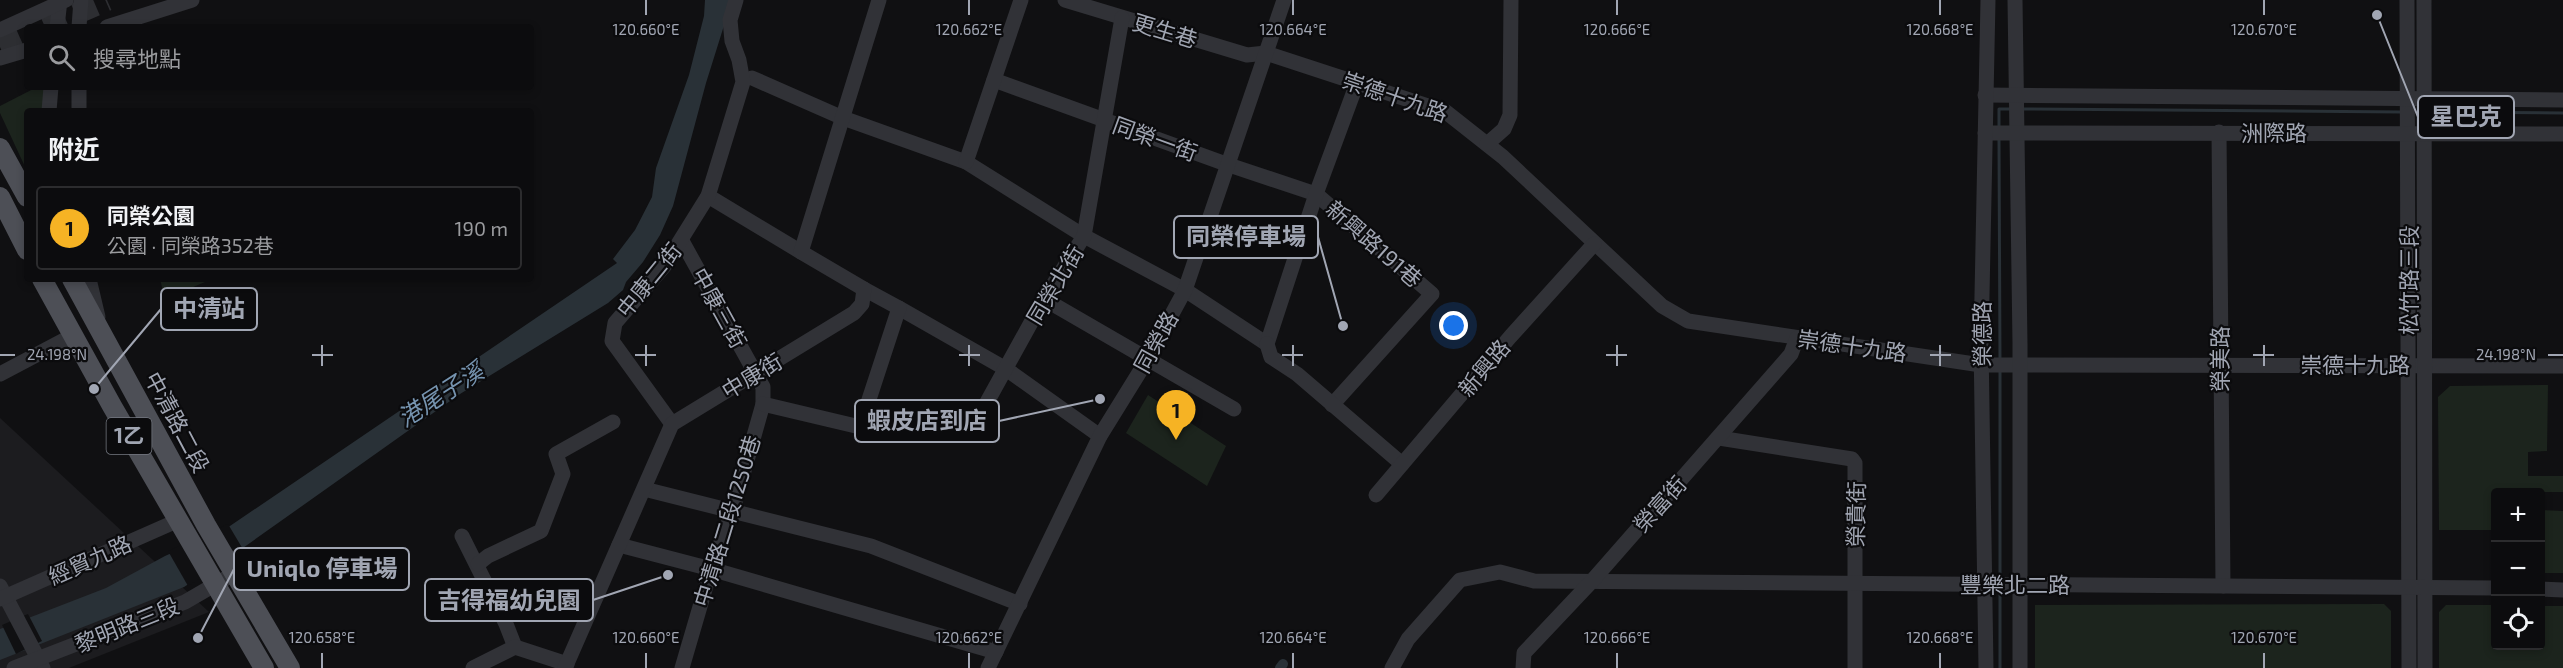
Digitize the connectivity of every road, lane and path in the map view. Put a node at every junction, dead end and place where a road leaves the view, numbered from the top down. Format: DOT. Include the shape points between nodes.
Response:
graph roads {
  1 [pos="81,0"];
  2 [pos="192,0"];
  3 [pos="736,0"];
  4 [pos="879,0"];
  5 [pos="1021,0"];
  6 [pos="1065,0"];
  7 [pos="1284,0"];
  8 [pos="1511,0"];
  9 [pos="1988,0"];
  10 [pos="2015,0"];
  11 [pos="2407,0"];
  12 [pos="2424,0"];
  13 [pos="62,1"];
  14 [pos="1122,18"];
  15 [pos="58,24"];
  16 [pos="79,24"];
  17 [pos="116,24"];
  18 [pos="0,30"];
  19 [pos="24,51"];
  20 [pos="1266,53"];
  21 [pos="0,58"];
  22 [pos="752,78"];
  23 [pos="994,80"];
  24 [pos="1357,83"];
  25 [pos="51,90"];
  26 [pos="79,90"];
  27 [pos="1985,95"];
  28 [pos="2408,98"];
  29 [pos="2424,98"];
  30 [pos="2563,100"];
  31 [pos="2017,104"];
  32 [pos="49,108"];
  33 [pos="79,108"];
  34 [pos="843,118"];
  35 [pos="1104,121"];
  36 [pos="2219,132"];
  37 [pos="2000,133"];
  38 [pos="2408,134"];
  39 [pos="2424,134"];
  40 [pos="2563,134"];
  41 [pos="1487,144"];
  42 [pos="0,148"];
  43 [pos="966,162"];
  44 [pos="1226,164"];
  45 [pos="24,192"];
  46 [pos="1316,194"];
  47 [pos="708,196"];
  48 [pos="0,197"];
  49 [pos="1084,236"];
  50 [pos="681,241"];
  51 [pos="24,244"];
  52 [pos="1594,244"];
  53 [pos="801,252"];
  54 [pos="44,282"];
  55 [pos="74,282"];
  56 [pos="91,282"];
  57 [pos="864,289"];
  58 [pos="1185,290"];
  59 [pos="1044,299"];
  60 [pos="899,308"];
  61 [pos="101,332"];
  62 [pos="72,336"];
  63 [pos="1797,338"];
  64 [pos="1267,344"];
  65 [pos="1147,360"];
  66 [pos="2020,364"];
  67 [pos="2221,364"];
  68 [pos="1981,365"];
  69 [pos="2416,365"];
  70 [pos="2563,366"];
  71 [pos="1006,369"];
  72 [pos="0,374"];
  73 [pos="756,374"];
  74 [pos="763,404"];
  75 [pos="1332,405"];
  76 [pos="1234,409"];
  77 [pos="613,422"];
  78 [pos="672,424"];
  79 [pos="970,433"];
  80 [pos="1100,436"];
  81 [pos="1719,438"];
  82 [pos="1402,464"];
  83 [pos="644,489"];
  84 [pos="1376,495"];
  85 [pos="732,513"];
  86 [pos="184,527"];
  87 [pos="462,536"];
  88 [pos="619,545"];
  89 [pos="478,564"];
  90 [pos="711,569"];
  91 [pos="235,573"];
  92 [pos="1592,581"];
  93 [pos="1855,584"];
  94 [pos="2020,585"];
  95 [pos="216,586"];
  96 [pos="1986,586"];
  97 [pos="2223,586"];
  98 [pos="2409,588"];
  99 [pos="2425,588"];
  100 [pos="2491,588"];
  101 [pos="2545,589"];
  102 [pos="2563,590"];
  103 [pos="5,597"];
  104 [pos="1020,604"];
  105 [pos="514,647"];
  106 [pos="996,652"];
  107 [pos="38,659"];
  108 [pos="566,666"];
  109 [pos="14,668"];
  110 [pos="264,668"];
  111 [pos="290,668"];
  112 [pos="473,668"];
  113 [pos="682,668"];
  114 [pos="988,668"];
  115 [pos="1392,668"];
  116 [pos="1523,668"];
  117 [pos="1855,668"];
  118 [pos="1986,668"];
  119 [pos="2020,668"];
  120 [pos="2409,668"];
  121 [pos="2425,668"];
  1 -- 16 [label="street"];
  2 -- 17 [label="street"];
  3 -- 47 [label="street, 中康二街" via="730,20 743,82"];
  4 -- 34 [label="street"];
  5 -- 23 [label="street"];
  6 -- 14 [label="street, 更生巷"];
  7 -- 20 [label="street, 同榮路"];
  8 -- 41 [label="street" via="1510,115 1504,129"];
  9 -- 27 [label="street, 榮德路"];
  10 -- 31 [label="street, 榮德路"];
  11 -- 28 [label="street, 松竹路三段"];
  12 -- 29 [label="street, 松竹路三段"];
  13 -- 15 [label="street"];
  13 -- 18 [label="street"];
  14 -- 20 [label="street, 更生巷" via="1247,55"];
  14 -- 35 [label="street, 同榮北街"];
  19 -- 21 [label="street"];
  20 -- 24 [label="street, 崇德十九路"];
  20 -- 44 [label="street, 同榮路"];
  22 -- 34 [label="street"];
  23 -- 35 [label="street, 同榮一街"];
  23 -- 43 [label="street"];
  24 -- 41 [label="street, 崇德十九路" via="1446,112"];
  24 -- 46 [label="street"];
  25 -- 32 [label="street"];
  26 -- 33 [label="street"];
  27 -- 31 [label="street, 洲際路"];
  27 -- 37 [label="street, 榮德路"];
  28 -- 29 [label="street, 洲際路"];
  28 -- 31 [label="street, 洲際路"];
  28 -- 38 [label="street, 松竹路三段"];
  29 -- 30 [label="street, 洲際路"];
  29 -- 39 [label="street, 松竹路三段"];
  31 -- 37 [label="street, 榮德路"];
  34 -- 43 [label="street"];
  34 -- 53 [label="street"];
  35 -- 44 [label="street, 同榮一街"];
  35 -- 49 [label="street, 同榮北街"];
  36 -- 37 [label="street, 洲際路"];
  36 -- 38 [label="street, 洲際路"];
  36 -- 67 [label="street, 榮美路"];
  37 -- 66 [label="street, 榮德路"];
  37 -- 68 [label="street, 榮德路"];
  38 -- 39 [label="street, 洲際路"];
  38 -- 69 [label="street, 松竹路三段"];
  39 -- 40 [label="street, 洲際路"];
  39 -- 69 [label="street, 松竹路三段"];
  41 -- 52 [label="street, 崇德十九路"];
  42 -- 45 [label="main road"];
  43 -- 49 [label="street"];
  44 -- 46 [label="street, 同榮一街"];
  44 -- 58 [label="street, 同榮路"];
  46 -- 64 [label="street"];
  46 -- 75 [label="street, 新興路191巷" via="1432,294"];
  47 -- 50 [label="street, 中康二街"];
  47 -- 53 [label="street"];
  48 -- 51 [label="main road"];
  49 -- 58 [label="street"];
  49 -- 59 [label="street, 同榮北街"];
  50 -- 73 [label="street, 中康三街"];
  50 -- 78 [label="street, 中康二街" via="615,323 612,341"];
  52 -- 63 [label="street, 崇德十九路" via="1662,306 1688,321"];
  52 -- 82 [label="street, 新興路"];
  53 -- 57 [label="street"];
  54 -- 62 [label="main road, 中清路二段 / 1乙"];
  55 -- 61 [label="main road, 中清路二段 / 1乙"];
  56 -- 61 [label="street"];
  57 -- 60 [label="street"];
  57 -- 73 [label="street, 中康街" via="862,304 854,313"];
  58 -- 64 [label="street"];
  58 -- 65 [label="street, 同榮路"];
  59 -- 65 [label="street"];
  59 -- 71 [label="street, 同榮北街"];
  60 -- 71 [label="street"];
  60 -- 74 [label="street" via="860,427"];
  61 -- 91 [label="main road, 中清路二段 / 1乙"];
  62 -- 72 [label="street"];
  62 -- 86 [label="main road, 中清路二段 / 1乙"];
  63 -- 68 [label="street, 崇德十九路"];
  63 -- 81 [label="street, 榮富街" via="1791,354"];
  64 -- 75 [label="street" via="1271,357"];
  65 -- 76 [label="street"];
  65 -- 80 [label="street, 同榮路"];
  66 -- 67 [label="street, 崇德十九路"];
  66 -- 68 [label="street, 崇德十九路"];
  66 -- 94 [label="street, 榮德路"];
  67 -- 69 [label="street, 崇德十九路"];
  67 -- 97 [label="street, 榮美路"];
  68 -- 96 [label="street, 榮德路"];
  69 -- 70 [label="street, 崇德十九路"];
  69 -- 98 [label="street, 松竹路三段"];
  69 -- 99 [label="street, 松竹路三段"];
  71 -- 79 [label="street, 同榮北街"];
  71 -- 80 [label="street"];
  73 -- 74 [label="street, 中清路二段1250巷" via="763,387"];
  73 -- 78 [label="street, 中康街"];
  74 -- 85 [label="street, 中清路二段1250巷"];
  75 -- 82 [label="street"];
  77 -- 89 [label="street" via="556,454 563,474 541,531"];
  78 -- 83 [label="street"];
  80 -- 104 [label="street, 同榮路"];
  81 -- 92 [label="street, 榮富街"];
  81 -- 93 [label="street, 榮貴街" via="1852,459 1856,468"];
  82 -- 84 [label="street, 新興路"];
  83 -- 85 [label="street"];
  83 -- 88 [label="street"];
  85 -- 90 [label="street, 中清路二段1250巷"];
  85 -- 104 [label="street" via="871,546"];
  86 -- 95 [label="main road, 1乙"];
  86 -- 103 [label="street, 經貿九路"];
  87 -- 89 [label="street"];
  88 -- 90 [label="street"];
  88 -- 108 [label="street"];
  89 -- 105 [label="street"];
  90 -- 106 [label="street"];
  90 -- 113 [label="street, 中清路二段1250巷"];
  91 -- 95 [label="street, 黎明路三段"];
  91 -- 111 [label="main road, 1乙"];
  92 -- 93 [label="street, 豐樂北二路"];
  92 -- 115 [label="street, 豐樂北二路" via="1534,581 1500,572 1460,580 1407,639"];
  92 -- 116 [label="street, 榮富街" via="1524,653"];
  93 -- 96 [label="street, 豐樂北二路"];
  93 -- 117 [label="street, 榮貴街"];
  94 -- 96 [label="street, 豐樂北二路"];
  94 -- 97 [label="street, 豐樂北二路"];
  94 -- 119 [label="street, 榮德路"];
  95 -- 107 [label="street, 黎明路三段" via="163,611"];
  95 -- 110 [label="main road, 1乙"];
  96 -- 118 [label="street, 榮德路"];
  97 -- 98 [label="street, 豐樂北二路"];
  98 -- 99 [label="street, 豐樂北二路"];
  98 -- 120 [label="street, 松竹路三段"];
  99 -- 100 [label="street, 豐樂北二路"];
  99 -- 121 [label="street, 松竹路三段"];
  101 -- 102 [label="street"];
  103 -- 107 [label="street"];
  104 -- 106 [label="street, 同榮路"];
  105 -- 108 [label="street"];
  105 -- 112 [label="street"];
  106 -- 114 [label="street, 同榮路"];
  107 -- 109 [label="street, 黎明路三段"];
}
